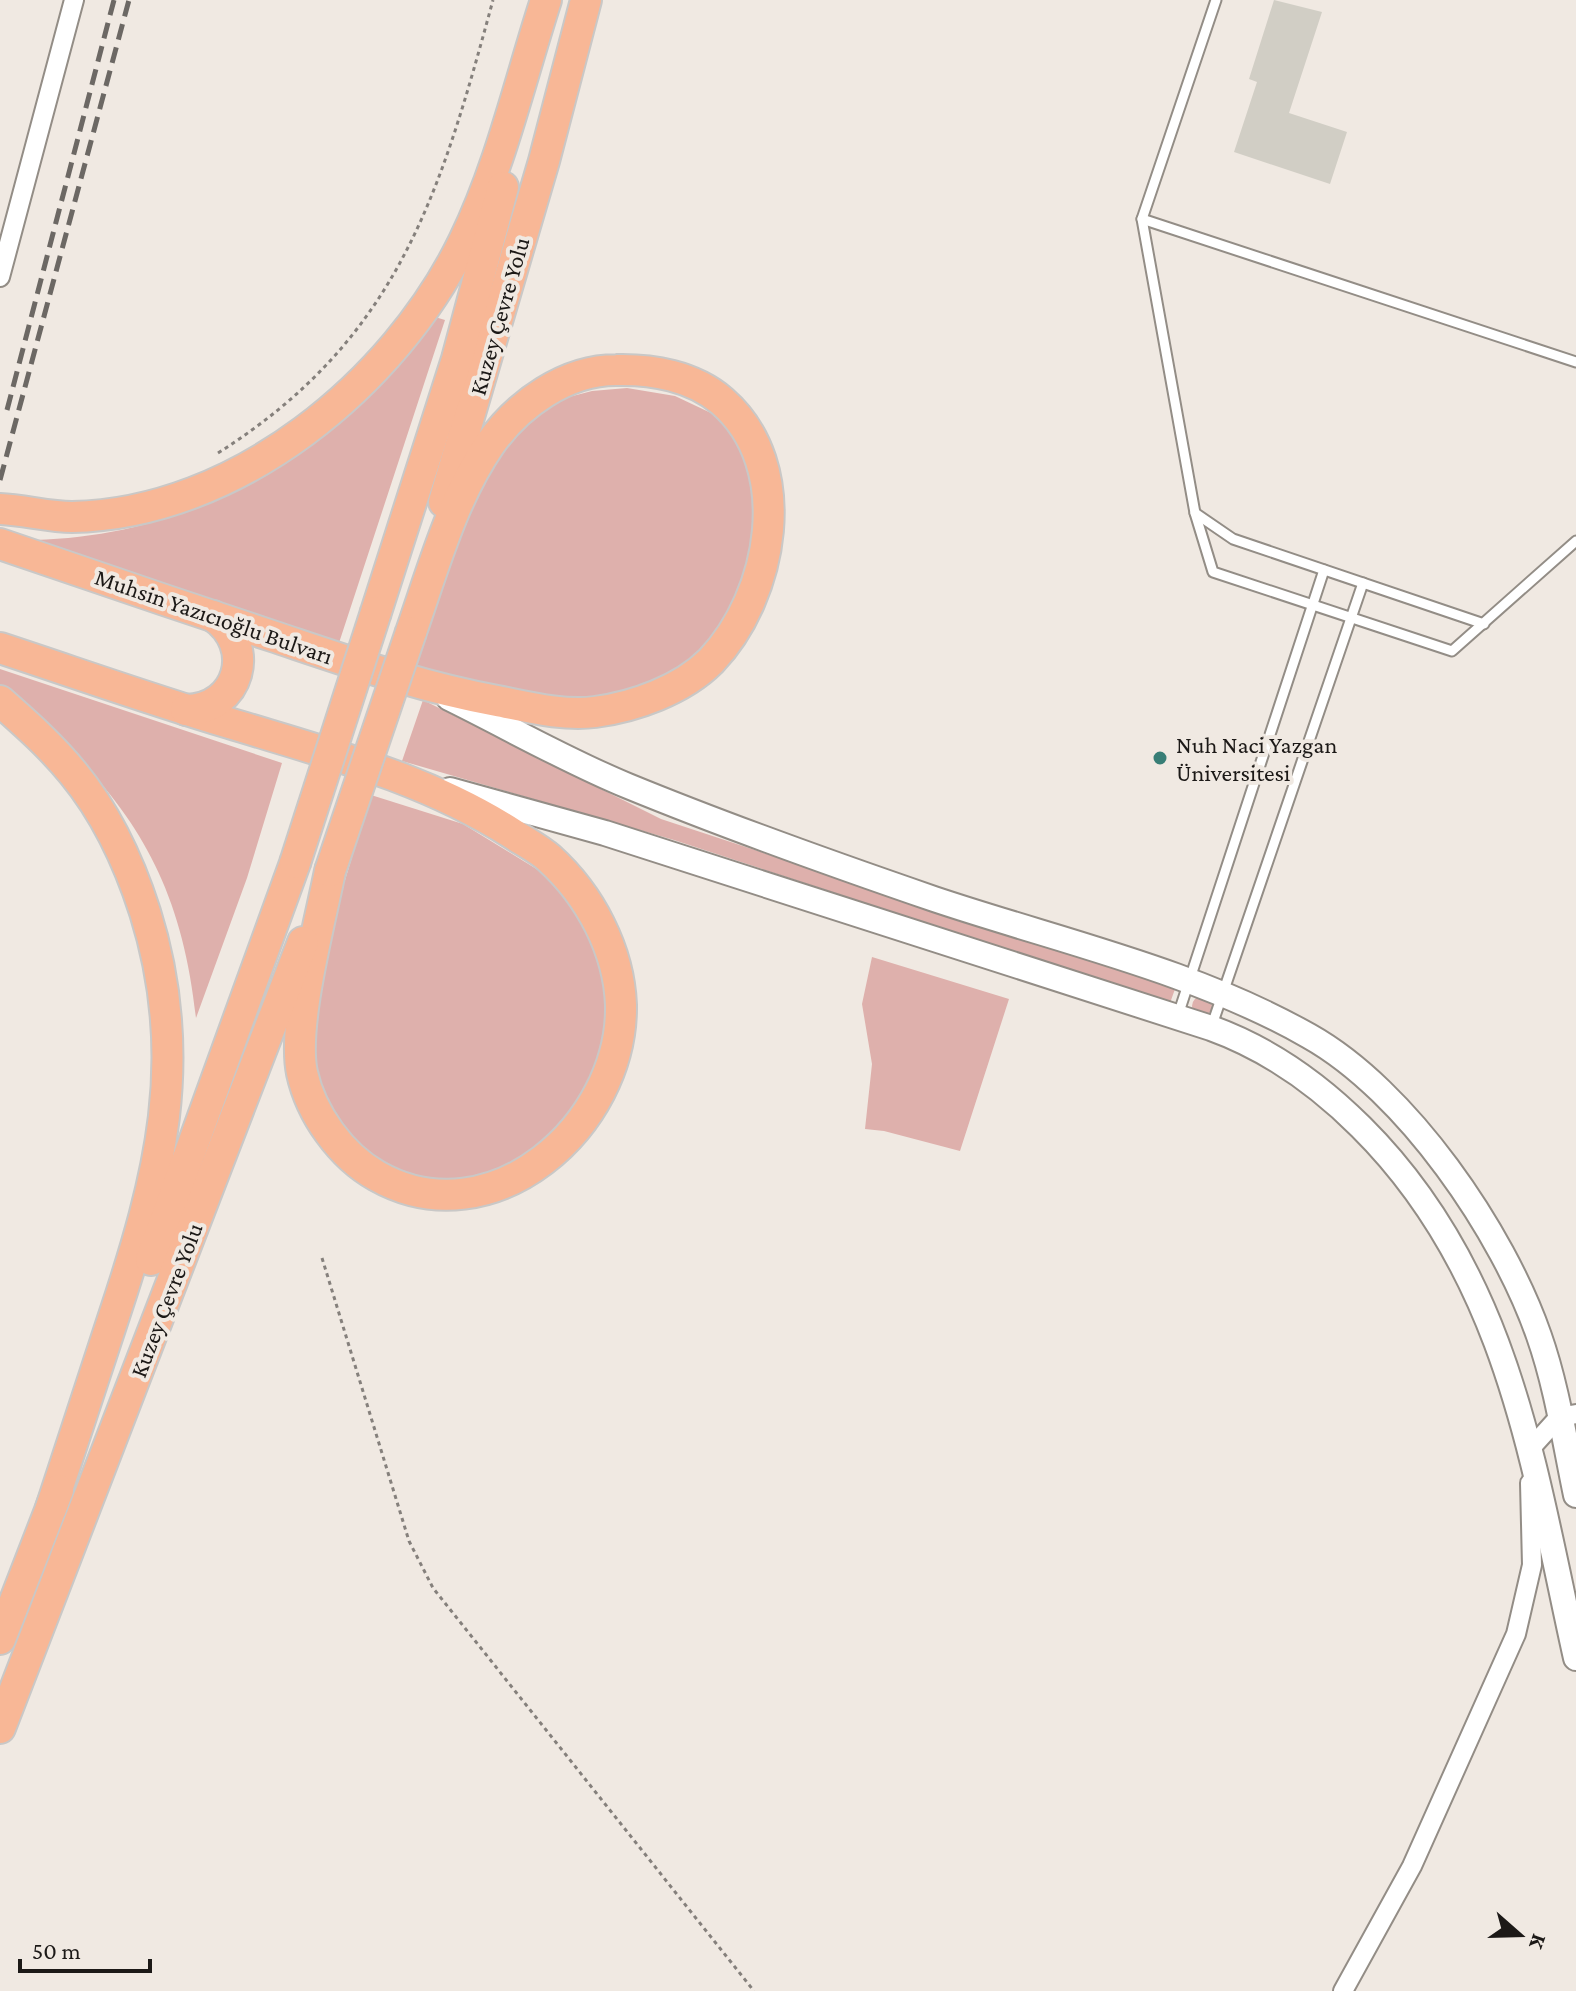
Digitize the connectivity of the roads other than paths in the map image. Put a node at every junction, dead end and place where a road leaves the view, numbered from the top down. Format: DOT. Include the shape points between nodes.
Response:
graph roads {
  1 [pos="74,0"];
  2 [pos="546,0"];
  3 [pos="553,0"];
  4 [pos="586,0"];
  5 [pos="1216,0"];
  6 [pos="1142,219"];
  7 [pos="0,277"];
  8 [pos="1576,362"];
  9 [pos="0,509"];
  10 [pos="1195,513"];
  11 [pos="1576,541"];
  12 [pos="0,544"];
  13 [pos="1324,570"];
  14 [pos="1363,583"];
  15 [pos="1312,605"];
  16 [pos="213,616"];
  17 [pos="1352,618"];
  18 [pos="1484,624"];
  19 [pos="411,632"];
  20 [pos="0,648"];
  21 [pos="428,688"];
  22 [pos="0,701"];
  23 [pos="186,710"];
  24 [pos="409,779"];
  25 [pos="330,871"];
  26 [pos="1188,981"];
  27 [pos="1224,997"];
  28 [pos="1177,1018"];
  29 [pos="1211,1028"];
  30 [pos="1569,1427"];
  31 [pos="1530,1449"];
  32 [pos="1576,1495"];
  33 [pos="51,1508"];
  34 [pos="0,1639"];
  35 [pos="1576,1658"];
  36 [pos="0,1728"];
  37 [pos="1343,1991"];
  1 -- 7 [label="street"];
  2 -- 9 [label="highway" via="465,238 434,299 355,389 278,449 198,489 114,512 71,517"];
  3 -- 33 [label="highway, Kuzey Çevre Yolu, bridge" via="457,359 295,863 169,1217"];
  4 -- 19 [label="highway, Kuzey Çevre Yolu"];
  5 -- 6 [label="lane"];
  6 -- 8 [label="lane"];
  6 -- 10 [label="lane"];
  10 -- 13 [label="lane" via="1233,539"];
  10 -- 15 [label="lane" via="1213,572"];
  11 -- 18 [label="lane"];
  12 -- 16 [label="highway, Muhsin Yazıcıoğlu Bulvarı"];
  13 -- 14 [label="lane"];
  13 -- 15 [label="lane"];
  14 -- 17 [label="lane"];
  14 -- 18 [label="lane"];
  15 -- 17 [label="lane"];
  15 -- 26 [label="lane"];
  16 -- 21 [label="highway, Muhsin Yazıcıoğlu Bulvarı"];
  16 -- 23 [label="highway" via="235,638 240,659 236,679 216,703"];
  17 -- 18 [label="lane" via="1452,651"];
  17 -- 27 [label="lane"];
  19 -- 21 [label="highway, Muhsin Yazıcıoğlu Bulvarı" via="464,491 490,443 527,403 567,379 649,369 688,381 721,400 747,430 765,470 765,551 734,631 709,662 675,687 592,712 546,710"];
  19 -- 25 [label="highway, bridge"];
  20 -- 23 [label="highway"];
  21 -- 26 [label="street" via="627,785 933,898"];
  22 -- 33 [label="highway" via="75,775 121,848 150,929 167,1016 167,1116 157,1172 144,1227"];
  23 -- 24 [label="highway"];
  24 -- 25 [label="highway" via="491,820 549,857 589,904 612,952 621,1004 607,1074 593,1106 547,1158 491,1190 425,1195 361,1167 335,1140 302,1072 300,1034"];
  24 -- 28 [label="street" via="605,833"];
  25 -- 36 [label="highway, Kuzey Çevre Yolu"];
  26 -- 27 [label="street"];
  26 -- 28 [label="lane"];
  27 -- 29 [label="lane"];
  27 -- 30 [label="street" via="1293,1027 1342,1059 1444,1164 1483,1221 1528,1309"];
  28 -- 29 [label="street"];
  29 -- 31 [label="street" via="1310,1082 1373,1139 1411,1183 1457,1251 1482,1300 1504,1355"];
  30 -- 31 [label="street"];
  30 -- 32 [label="street"];
  31 -- 35 [label="street"];
  31 -- 37 [label="street" via="1532,1565 1516,1634 1412,1866"];
  33 -- 34 [label="highway, Kuzey Çevre Yolu"];
}
